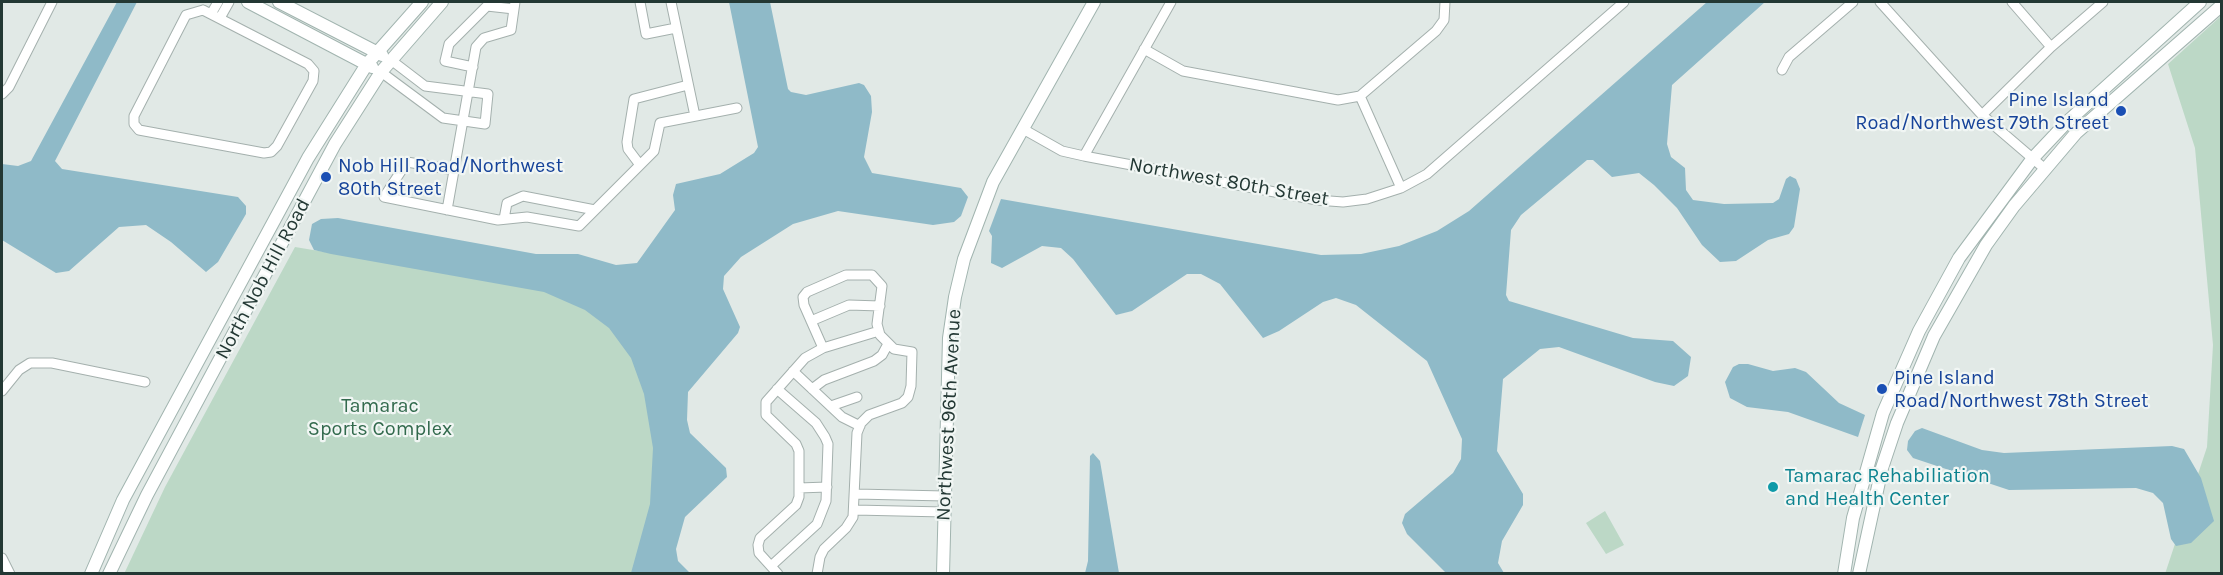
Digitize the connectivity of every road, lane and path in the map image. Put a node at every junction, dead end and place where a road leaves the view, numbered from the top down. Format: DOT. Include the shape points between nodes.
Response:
graph roads {
  1 [pos="52,2"];
  2 [pos="218,2"];
  3 [pos="229,2"];
  4 [pos="248,2"];
  5 [pos="279,2"];
  6 [pos="422,2"];
  7 [pos="442,2"];
  8 [pos="640,2"];
  9 [pos="671,2"];
  10 [pos="1094,2"];
  11 [pos="1171,2"];
  12 [pos="1445,2"];
  13 [pos="1622,2"];
  14 [pos="1853,2"];
  15 [pos="1881,2"];
  16 [pos="2012,2"];
  17 [pos="2103,2"];
  18 [pos="2200,2"];
  19 [pos="515,5"];
  20 [pos="2222,5"];
  21 [pos="216,16"];
  22 [pos="676,28"];
  23 [pos="2051,47"];
  24 [pos="1144,49"];
  25 [pos="377,52"];
  26 [pos="391,60"];
  27 [pos="367,64"];
  28 [pos="473,67"];
  29 [pos="1782,70"];
  30 [pos="381,72"];
  31 [pos="688,85"];
  32 [pos="468,92"];
  33 [pos="2,94"];
  34 [pos="1360,96"];
  35 [pos="737,108"];
  36 [pos="1983,115"];
  37 [pos="695,116"];
  38 [pos="463,121"];
  39 [pos="1023,129"];
  40 [pos="1084,156"];
  41 [pos="2033,158"];
  42 [pos="640,165"];
  43 [pos="2044,169"];
  44 [pos="454,170"];
  45 [pos="1401,188"];
  46 [pos="447,210"];
  47 [pos="595,210"];
  48 [pos="504,219"];
  49 [pos="880,306"];
  50 [pos="811,321"];
  51 [pos="879,331"];
  52 [pos="888,344"];
  53 [pos="824,348"];
  54 [pos="793,371"];
  55 [pos="145,382"];
  56 [pos="777,389"];
  57 [pos="812,389"];
  58 [pos="2,391"];
  59 [pos="857,397"];
  60 [pos="831,406"];
  61 [pos="860,426"];
  62 [pos="826,487"];
  63 [pos="800,488"];
  64 [pos="856,494"];
  65 [pos="888,495"];
  66 [pos="945,496"];
  67 [pos="855,510"];
  68 [pos="887,511"];
  69 [pos="944,512"];
  70 [pos="2,558"];
  71 [pos="774,570"];
  72 [pos="10,573"];
  73 [pos="92,573"];
  74 [pos="109,573"];
  75 [pos="817,573"];
  76 [pos="943,573"];
  77 [pos="1844,573"];
  78 [pos="1859,573"];
  1 -- 33 [label="street"];
  2 -- 21 [label="street"];
  3 -- 21 [label="street"];
  4 -- 27 [label="main road"];
  5 -- 25 [label="main road"];
  6 -- 25 [label="main road, North Nob Hill Road"];
  7 -- 26 [label="main road, North Nob Hill Road"];
  8 -- 22 [label="street" via="646,34"];
  9 -- 22 [label="street"];
  10 -- 39 [label="main road, Northwest 96th Avenue"];
  11 -- 24 [label="street"];
  12 -- 34 [label="street" via="1444,20 1436,31"];
  13 -- 45 [label="street, Northwest 80th Street" via="1427,174"];
  14 -- 29 [label="street" via="1789,57"];
  15 -- 36 [label="street"];
  16 -- 23 [label="street"];
  17 -- 23 [label="street"];
  18 -- 41 [label="main road" via="2101,89"];
  19 -- 28 [label="street" via="511,30 484,38 476,47"];
  19 -- 28 [label="street" via="487,6 449,44 445,62"];
  20 -- 43 [label="main road" via="2076,133"];
  21 -- 21 [label="street" via="308,64 314,71 313,81 271,152 139,130 135,124 134,116 186,15 203,10"];
  22 -- 31 [label="street"];
  23 -- 36 [label="street"];
  24 -- 34 [label="street" via="1183,71 1338,100"];
  24 -- 40 [label="street"];
  25 -- 26 [label="main road"];
  25 -- 27 [label="main road, North Nob Hill Road"];
  26 -- 30 [label="main road, North Nob Hill Road"];
  26 -- 32 [label="street" via="425,86"];
  27 -- 30 [label="main road"];
  27 -- 73 [label="main road, North Nob Hill Road" via="308,158 123,500"];
  28 -- 32 [label="street"];
  30 -- 38 [label="street" via="443,117"];
  30 -- 74 [label="main road, North Nob Hill Road" via="335,144"];
  31 -- 37 [label="street"];
  31 -- 42 [label="street" via="634,99 627,142"];
  32 -- 38 [label="street"];
  32 -- 38 [label="street" via="488,94 485,124"];
  34 -- 45 [label="street"];
  35 -- 37 [label="street"];
  36 -- 41 [label="street"];
  37 -- 42 [label="street" via="660,123 654,151"];
  38 -- 44 [label="street"];
  39 -- 40 [label="street, Northwest 80th Street" via="1062,151"];
  39 -- 66 [label="main road, Northwest 96th Avenue" via="977,219 955,297 948,349"];
  40 -- 45 [label="street, Northwest 80th Street" via="1317,200 1367,199"];
  41 -- 43 [label="street"];
  41 -- 77 [label="main road" via="1959,258 1899,373 1867,463"];
  42 -- 47 [label="street"];
  43 -- 78 [label="main road" via="1986,245 1915,378 1882,468"];
  44 -- 46 [label="street"];
  44 -- 46 [label="street" via="407,162 384,197"];
  46 -- 48 [label="street"];
  47 -- 48 [label="street" via="579,226 526,217"];
  47 -- 48 [label="street" via="524,196 507,203"];
  49 -- 50 [label="street" via="849,305"];
  49 -- 50 [label="street" via="882,286 872,275 846,275 803,297"];
  49 -- 51 [label="street"];
  50 -- 53 [label="street"];
  51 -- 52 [label="street"];
  51 -- 53 [label="street"];
  52 -- 57 [label="street" via="874,360 824,380"];
  52 -- 61 [label="street" via="912,352 908,397 869,416"];
  53 -- 54 [label="street" via="805,358"];
  54 -- 56 [label="street"];
  54 -- 57 [label="street"];
  55 -- 58 [label="street" via="52,363 30,363 19,369"];
  56 -- 62 [label="street" via="822,430 828,444"];
  56 -- 63 [label="street" via="766,402 766,416 796,444"];
  57 -- 60 [label="street"];
  59 -- 60 [label="street"];
  60 -- 61 [label="street"];
  61 -- 64 [label="street"];
  62 -- 63 [label="street"];
  62 -- 71 [label="street" via="826,501 817,524"];
  63 -- 71 [label="street" via="796,505 760,538 759,553"];
  64 -- 65 [label="street"];
  64 -- 67 [label="street"];
  65 -- 66 [label="street"];
  65 -- 68 [label="street"];
  66 -- 69 [label="main road, Northwest 96th Avenue"];
  67 -- 68 [label="street"];
  67 -- 75 [label="street" via="846,528 824,549"];
  68 -- 69 [label="street"];
  69 -- 76 [label="main road, Northwest 96th Avenue"];
  70 -- 72 [label="street"];
}
